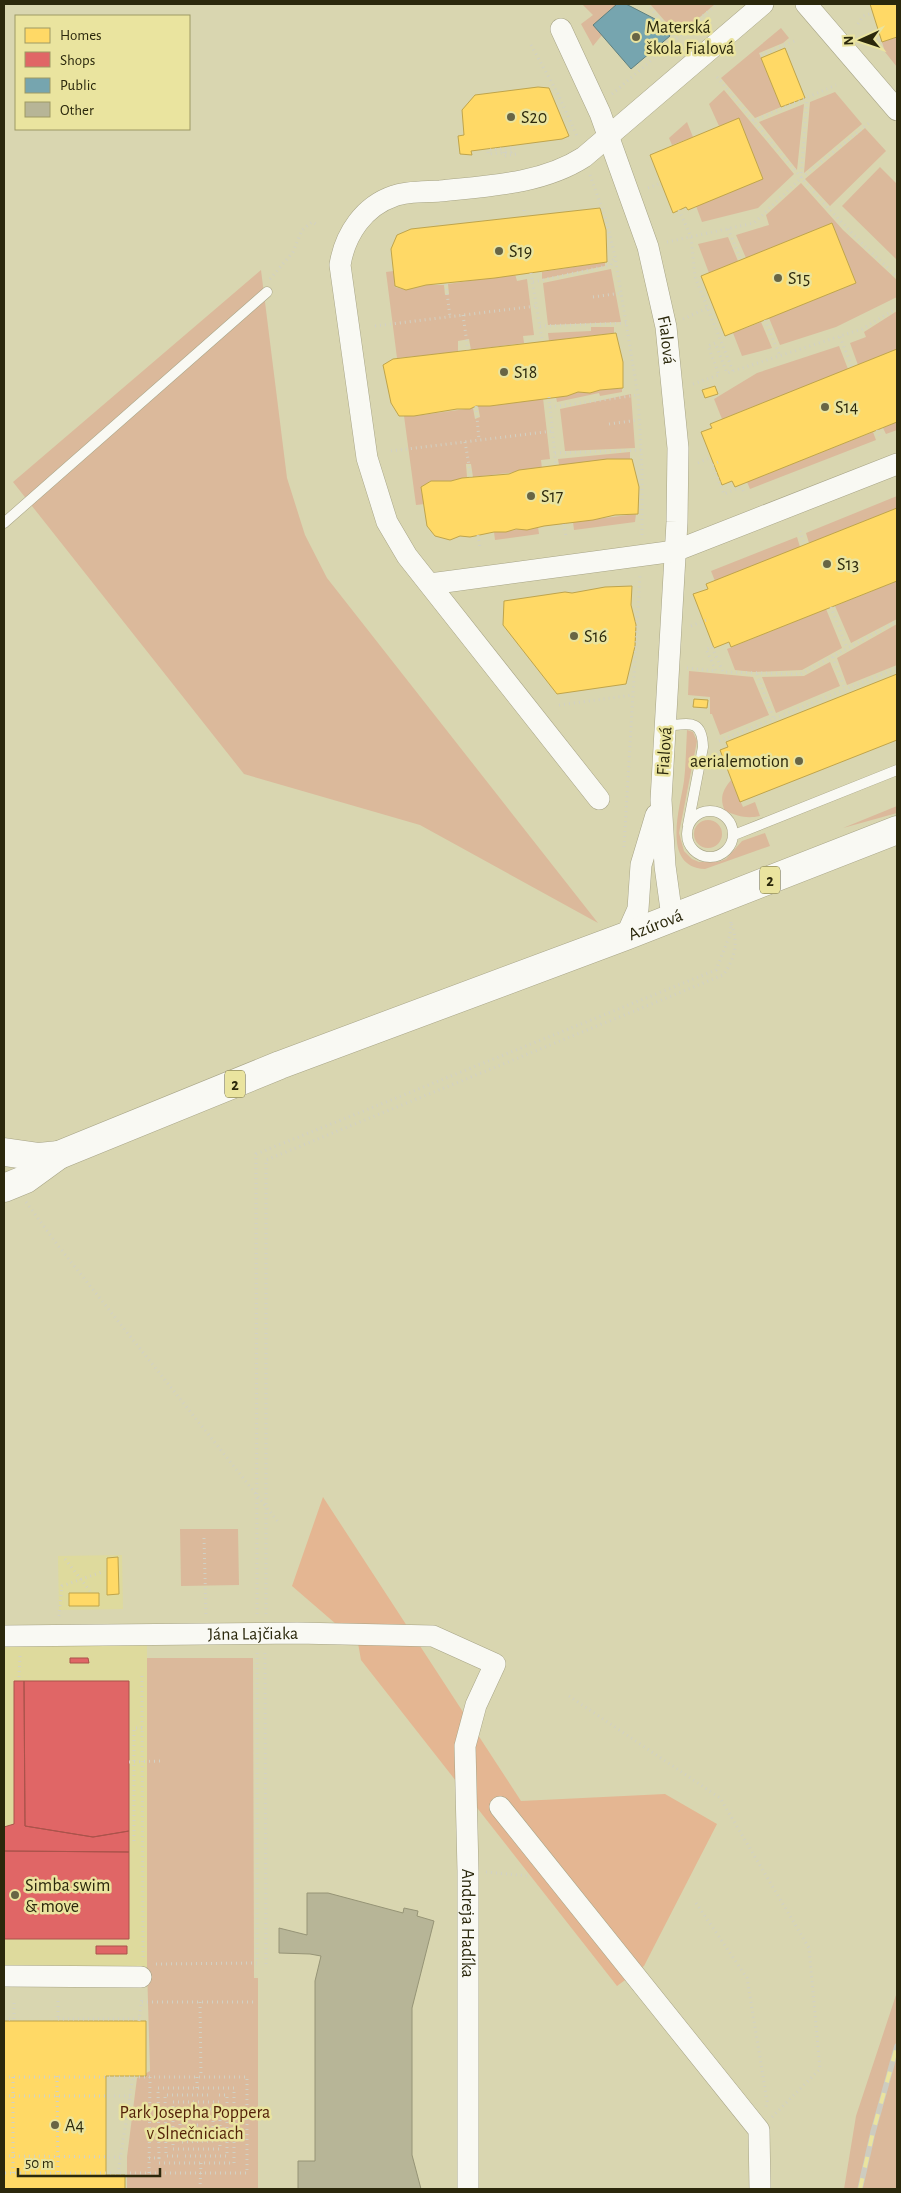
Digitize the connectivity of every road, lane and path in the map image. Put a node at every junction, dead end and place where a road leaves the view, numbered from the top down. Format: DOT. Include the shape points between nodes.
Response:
graph roads {
  1 [pos="647,4"];
  2 [pos="717,4"];
  3 [pos="763,4"];
  4 [pos="806,4"];
  5 [pos="873,13"];
  6 [pos="858,24"];
  7 [pos="561,29"];
  8 [pos="676,38"];
  9 [pos="797,40"];
  10 [pos="531,45"];
  11 [pos="761,55"];
  12 [pos="717,77"];
  13 [pos="836,85"];
  14 [pos="611,94"];
  15 [pos="807,98"];
  16 [pos="897,110"];
  17 [pos="753,121"];
  18 [pos="869,123"];
  19 [pos="608,136"];
  20 [pos="504,152"];
  21 [pos="516,154"];
  22 [pos="584,157"];
  23 [pos="801,178"];
  24 [pos="661,183"];
  25 [pos="648,188"];
  26 [pos="524,210"];
  27 [pos="679,210"];
  28 [pos="524,216"];
  29 [pos="318,225"];
  30 [pos="728,229"];
  31 [pos="691,237"];
  32 [pos="667,242"];
  33 [pos="615,257"];
  34 [pos="741,260"];
  35 [pos="531,272"];
  36 [pos="897,276"];
  37 [pos="533,282"];
  38 [pos="446,284"];
  39 [pos="267,292"];
  40 [pos="621,293"];
  41 [pos="593,298"];
  42 [pos="536,306"];
  43 [pos="707,308"];
  44 [pos="897,308"];
  45 [pos="463,315"];
  46 [pos="450,317"];
  47 [pos="683,319"];
  48 [pos="766,320"];
  49 [pos="626,324"];
  50 [pos="375,326"];
  51 [pos="540,326"];
  52 [pos="840,337"];
  53 [pos="542,340"];
  54 [pos="468,350"];
  55 [pos="780,356"];
  56 [pos="852,367"];
  57 [pos="733,371"];
  58 [pos="693,384"];
  59 [pos="638,395"];
  60 [pos="549,397"];
  61 [pos="476,406"];
  62 [pos="550,407"];
  63 [pos="640,420"];
  64 [pos="609,424"];
  65 [pos="878,430"];
  66 [pos="553,431"];
  67 [pos="881,439"];
  68 [pos="479,440"];
  69 [pos="465,442"];
  70 [pos="642,450"];
  71 [pos="391,451"];
  72 [pos="555,453"];
  73 [pos="711,457"];
  74 [pos="718,462"];
  75 [pos="697,463"];
  76 [pos="897,464"];
  77 [pos="556,466"];
  78 [pos="471,477"];
  79 [pos="745,494"];
  80 [pos="4,523"];
  81 [pos="564,524"];
  82 [pos="800,531"];
  83 [pos="478,536"];
  84 [pos="566,537"];
  85 [pos="642,542"];
  86 [pos="805,545"];
  87 [pos="480,548"];
  88 [pos="675,551"];
  89 [pos="640,569"];
  90 [pos="430,584"];
  91 [pos="831,607"];
  92 [pos="709,618"];
  93 [pos="897,622"];
  94 [pos="689,627"];
  95 [pos="848,648"];
  96 [pos="833,657"];
  97 [pos="687,668"];
  98 [pos="897,668"];
  99 [pos="757,674"];
  100 [pos="845,690"];
  101 [pos="633,695"];
  102 [pos="559,705"];
  103 [pos="773,718"];
  104 [pos="665,726"];
  105 [pos="719,741"];
  106 [pos="897,770"];
  107 [pos="599,799"];
  108 [pos="661,800"];
  109 [pos="688,826"];
  110 [pos="897,830"];
  111 [pos="734,834"];
  112 [pos="624,856"];
  113 [pos="672,917"];
  114 [pos="626,936"];
  115 [pos="4,1152"];
  116 [pos="60,1155"];
  117 [pos="9,1187"];
  118 [pos="257,1495"];
  119 [pos="266,1508"];
  120 [pos="279,1523"];
  121 [pos="204,1538"];
  122 [pos="66,1559"];
  123 [pos="102,1572"];
  124 [pos="81,1580"];
  125 [pos="90,1591"];
  126 [pos="59,1610"];
  127 [pos="207,1634"];
  128 [pos="261,1634"];
  129 [pos="4,1636"];
  130 [pos="495,1664"];
  131 [pos="142,1676"];
  132 [pos="569,1696"];
  133 [pos="143,1728"];
  134 [pos="134,1761"];
  135 [pos="143,1761"];
  136 [pos="161,1761"];
  137 [pos="129,1762"];
  138 [pos="500,1807"];
  139 [pos="134,1841"];
  140 [pos="468,1871"];
  141 [pos="558,1878"];
  142 [pos="696,1903"];
  143 [pos="266,1967"];
  144 [pos="145,1968"];
  145 [pos="4,1976"];
  146 [pos="14,2002"];
  147 [pos="58,2002"];
  148 [pos="142,2002"];
  149 [pos="200,2002"];
  150 [pos="254,2002"];
  151 [pos="4,2019"];
  152 [pos="139,2019"];
  153 [pos="57,2076"];
  154 [pos="133,2076"];
  155 [pos="4,2077"];
  156 [pos="13,2077"];
  157 [pos="150,2077"];
  158 [pos="199,2077"];
  159 [pos="197,2088"];
  160 [pos="192,2095"];
  161 [pos="210,2095"];
  162 [pos="217,2095"];
  163 [pos="4,2096"];
  164 [pos="13,2096"];
  165 [pos="57,2096"];
  166 [pos="130,2096"];
  167 [pos="192,2102"];
  168 [pos="220,2107"];
  169 [pos="206,2109"];
  170 [pos="220,2113"];
  171 [pos="196,2116"];
  172 [pos="220,2118"];
  173 [pos="213,2119"];
  174 [pos="206,2122"];
  175 [pos="227,2124"];
  176 [pos="234,2124"];
  177 [pos="198,2126"];
  178 [pos="166,2128"];
  179 [pos="205,2128"];
  180 [pos="158,2129"];
  181 [pos="759,2130"];
  182 [pos="180,2132"];
  183 [pos="186,2135"];
  184 [pos="196,2135"];
  185 [pos="196,2142"];
  186 [pos="173,2144"];
  187 [pos="197,2149"];
  188 [pos="4,2156"];
  189 [pos="13,2156"];
  190 [pos="178,2156"];
  191 [pos="185,2156"];
  192 [pos="197,2156"];
  193 [pos="58,2157"];
  194 [pos="120,2157"];
  195 [pos="149,2158"];
  196 [pos="159,2158"];
  197 [pos="200,2163"];
  198 [pos="4,2173"];
  199 [pos="13,2173"];
  200 [pos="149,2173"];
  201 [pos="200,2173"];
  202 [pos="58,2174"];
  203 [pos="118,2174"];
  204 [pos="200,2189"];
  205 [pos="468,2189"];
  206 [pos="760,2189"];
  1 -- 8 [label="path"];
  2 -- 8 [label="path"];
  3 -- 19 [label="street"];
  4 -- 16 [label="street"];
  5 -- 6 [label="path" via="863,16"];
  7 -- 19 [label="street, Fialová"];
  8 -- 14 [label="path"];
  9 -- 11 [label="path"];
  10 -- 22 [label="path" via="557,92"];
  12 -- 17 [label="path"];
  13 -- 15 [label="path"];
  15 -- 17 [label="path"];
  15 -- 23 [label="path"];
  17 -- 23 [label="path"];
  18 -- 23 [label="path"];
  19 -- 22 [label="street"];
  19 -- 88 [label="street, Fialová" via="648,247 666,327 678,448"];
  20 -- 20 [label="path" via="515,148 488,150 488,154"];
  20 -- 21 [label="path" via="504,156"];
  22 -- 33 [label="path" via="606,219"];
  22 -- 90 [label="street" via="551,174 395,195 360,218 342,249 340,264 367,458 387,522 407,556"];
  23 -- 30 [label="path" via="754,223"];
  23 -- 36 [label="path"];
  24 -- 25 [label="path"];
  26 -- 28 [label="path"];
  27 -- 31 [label="path"];
  29 -- 39 [label="path" via="312,222 302,230 293,252 266,283"];
  30 -- 31 [label="path"];
  30 -- 34 [label="path"];
  31 -- 32 [label="path"];
  31 -- 43 [label="path" via="695,277"];
  33 -- 37 [label="path" via="611,265"];
  33 -- 40 [label="path"];
  35 -- 37 [label="path"];
  37 -- 42 [label="path"];
  38 -- 46 [label="path"];
  39 -- 80 [label="lane"];
  40 -- 41 [label="path"];
  40 -- 49 [label="path"];
  42 -- 45 [label="path"];
  42 -- 51 [label="path"];
  43 -- 47 [label="path"];
  43 -- 57 [label="path"];
  44 -- 52 [label="path" via="862,329"];
  45 -- 46 [label="path"];
  45 -- 54 [label="path"];
  46 -- 50 [label="path"];
  48 -- 55 [label="path"];
  49 -- 51 [label="path"];
  49 -- 59 [label="path"];
  51 -- 53 [label="path"];
  52 -- 55 [label="path"];
  52 -- 56 [label="path"];
  55 -- 57 [label="path"];
  57 -- 58 [label="path" via="727,373 715,343 708,346 719,375"];
  59 -- 62 [label="path"];
  59 -- 63 [label="path"];
  60 -- 62 [label="path"];
  61 -- 68 [label="path"];
  62 -- 66 [label="path"];
  63 -- 64 [label="path"];
  63 -- 70 [label="path"];
  65 -- 67 [label="path"];
  66 -- 68 [label="path"];
  66 -- 72 [label="path"];
  68 -- 69 [label="path"];
  69 -- 71 [label="path"];
  69 -- 78 [label="path"];
  70 -- 72 [label="path"];
  70 -- 85 [label="path"];
  72 -- 77 [label="path"];
  73 -- 75 [label="path"];
  74 -- 79 [label="path" via="712,465 724,494 741,487"];
  76 -- 88 [label="street"];
  81 -- 84 [label="path"];
  82 -- 86 [label="path"];
  83 -- 87 [label="path"];
  88 -- 90 [label="street"];
  88 -- 104 [label="street, Fialová"];
  89 -- 101 [label="path"];
  90 -- 107 [label="street"];
  91 -- 95 [label="path"];
  92 -- 94 [label="path"];
  93 -- 95 [label="path"];
  95 -- 96 [label="path"];
  96 -- 99 [label="path" via="801,674"];
  96 -- 100 [label="path"];
  97 -- 99 [label="path" via="716,671 706,649 712,647 722,672"];
  98 -- 100 [label="path"];
  99 -- 103 [label="path"];
  100 -- 103 [label="path"];
  101 -- 102 [label="path"];
  101 -- 112 [label="path"];
  103 -- 105 [label="path"];
  104 -- 108 [label="street, Fialová"];
  104 -- 109 [label="lane" via="692,724 699,727 702,736 703,747"];
  106 -- 111 [label="lane"];
  108 -- 113 [label="street, Fialová"];
  108 -- 114 [label="street, Fialová" via="641,865 638,909"];
  109 -- 111 [label="lane" via="697,814 712,810 726,817"];
  109 -- 111 [label="lane" via="688,843 693,850 708,857 724,852"];
  110 -- 113 [label="main road, Azúrová / 2"];
  113 -- 114 [label="main road, Azúrová / 2"];
  114 -- 116 [label="main road, Azúrová / 2" via="280,1065"];
  115 -- 116 [label="main road, 2"];
  116 -- 117 [label="main road, 2"];
  117 -- 118 [label="path"];
  118 -- 119 [label="path"];
  118 -- 119 [label="path" via="256,1154 716,970 730,935 731,922 736,941 731,964 723,975 266,1160"];
  118 -- 128 [label="path"];
  119 -- 120 [label="path"];
  119 -- 128 [label="path"];
  121 -- 127 [label="path"];
  122 -- 124 [label="path"];
  123 -- 124 [label="path"];
  124 -- 125 [label="path"];
  124 -- 126 [label="path" via="62,1586"];
  127 -- 128 [label="street, Jána Lajčiaka"];
  127 -- 129 [label="street, Jána Lajčiaka"];
  128 -- 130 [label="street, Jána Lajčiaka" via="433,1636"];
  128 -- 143 [label="path"];
  128 -- 144 [label="path" via="257,1963"];
  130 -- 140 [label="street, Andreja Hadíka" via="476,1705 465,1746"];
  131 -- 133 [label="path"];
  132 -- 181 [label="path" via="720,1798 809,1948 820,2069"];
  133 -- 134 [label="path" via="134,1728"];
  133 -- 135 [label="path"];
  134 -- 135 [label="path"];
  134 -- 137 [label="path"];
  134 -- 139 [label="path"];
  135 -- 136 [label="path"];
  135 -- 144 [label="path"];
  138 -- 141 [label="street"];
  140 -- 141 [label="path"];
  140 -- 205 [label="street, Andreja Hadíka"];
  141 -- 181 [label="street"];
  142 -- 181 [label="path" via="747,1978 767,2101"];
  144 -- 145 [label="street"];
  146 -- 151 [label="path" via="14,2019"];
  147 -- 152 [label="path" via="58,2020"];
  148 -- 149 [label="path"];
  149 -- 150 [label="path"];
  149 -- 158 [label="path"];
  153 -- 154 [label="path"];
  153 -- 156 [label="path"];
  153 -- 165 [label="path"];
  154 -- 157 [label="path"];
  154 -- 166 [label="path"];
  155 -- 156 [label="path"];
  156 -- 164 [label="path"];
  157 -- 158 [label="path"];
  157 -- 195 [label="path"];
  158 -- 159 [label="path"];
  158 -- 201 [label="path" via="247,2077 247,2173"];
  159 -- 176 [label="path" via="234,2088"];
  159 -- 180 [label="path" via="158,2088"];
  160 -- 161 [label="path"];
  160 -- 167 [label="path"];
  160 -- 178 [label="path" via="165,2095"];
  162 -- 175 [label="path" via="227,2095"];
  163 -- 164 [label="path"];
  164 -- 165 [label="path"];
  164 -- 189 [label="path"];
  165 -- 166 [label="path"];
  165 -- 193 [label="path"];
  166 -- 194 [label="path"];
  167 -- 168 [label="path" via="220,2102"];
  167 -- 182 [label="path" via="173,2102 173,2135"];
  169 -- 173 [label="path" via="212,2109"];
  170 -- 172 [label="path"];
  171 -- 174 [label="path" via="206,2116"];
  171 -- 177 [label="path" via="187,2116 187,2126"];
  171 -- 182 [label="path" via="198,2109 180,2110"];
  172 -- 173 [label="path"];
  172 -- 187 [label="path" via="220,2149"];
  173 -- 185 [label="path" via="213,2141"];
  175 -- 176 [label="path"];
  175 -- 192 [label="path" via="227,2156"];
  176 -- 197 [label="path" via="234,2163"];
  178 -- 180 [label="path"];
  178 -- 190 [label="path" via="166,2156"];
  179 -- 184 [label="path" via="205,2135"];
  180 -- 196 [label="path"];
  181 -- 206 [label="street"];
  182 -- 185 [label="path" via="180,2142"];
  183 -- 184 [label="path"];
  184 -- 185 [label="path"];
  186 -- 187 [label="path" via="173,2149"];
  187 -- 192 [label="path"];
  188 -- 189 [label="path"];
  189 -- 193 [label="path"];
  189 -- 199 [label="path"];
  191 -- 192 [label="path"];
  193 -- 194 [label="path"];
  193 -- 202 [label="path"];
  194 -- 203 [label="path"];
  195 -- 196 [label="path"];
  195 -- 200 [label="path"];
  196 -- 197 [label="path" via="159,2163"];
  197 -- 201 [label="path"];
  198 -- 199 [label="path"];
  199 -- 202 [label="path"];
  200 -- 201 [label="path"];
  200 -- 203 [label="path"];
  201 -- 204 [label="path"];
  202 -- 203 [label="path"];
}
